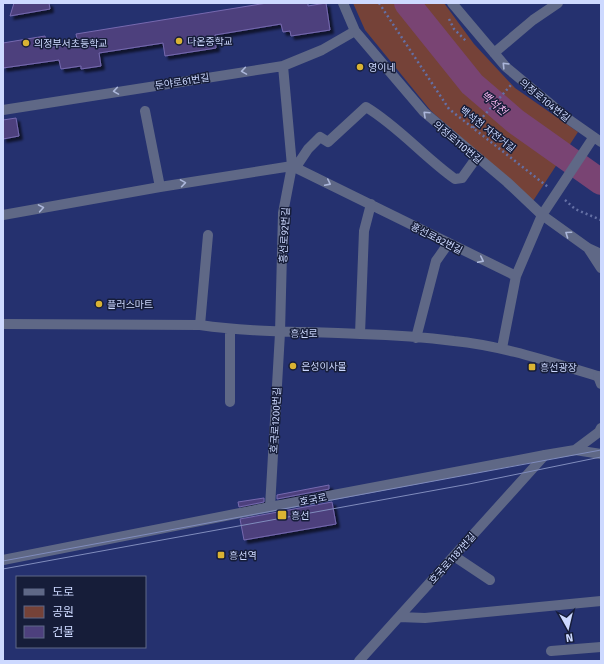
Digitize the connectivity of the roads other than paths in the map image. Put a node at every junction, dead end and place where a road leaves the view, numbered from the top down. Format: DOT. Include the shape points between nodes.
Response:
graph roads {
  1 [pos="343,3"];
  2 [pos="452,3"];
  3 [pos="558,3"];
  4 [pos="355,31"];
  5 [pos="494,53"];
  6 [pos="283,66"];
  7 [pos="3,110"];
  8 [pos="145,110"];
  9 [pos="597,140"];
  10 [pos="477,157"];
  11 [pos="294,167"];
  12 [pos="160,187"];
  13 [pos="371,204"];
  14 [pos="3,215"];
  15 [pos="542,215"];
  16 [pos="208,235"];
  17 [pos="448,244"];
  18 [pos="588,248"];
  19 [pos="601,254"];
  20 [pos="601,268"];
  21 [pos="516,276"];
  22 [pos="3,324"];
  23 [pos="200,325"];
  24 [pos="230,330"];
  25 [pos="280,333"];
  26 [pos="360,334"];
  27 [pos="416,338"];
  28 [pos="502,348"];
  29 [pos="600,379"];
  30 [pos="230,402"];
  31 [pos="601,428"];
  32 [pos="575,450"];
  33 [pos="601,454"];
  34 [pos="545,455"];
  35 [pos="270,507"];
  36 [pos="454,556"];
  37 [pos="3,560"];
  38 [pos="490,580"];
  39 [pos="601,601"];
  40 [pos="399,617"];
  41 [pos="601,646"];
  42 [pos="551,651"];
  43 [pos="359,661"];
  1 -- 4 [label="street, 의정로110번길"];
  2 -- 5 [label="street, 의정로104번길"];
  3 -- 5 [label="street"];
  4 -- 6 [label="street, 둔야로61번길" via="322,50"];
  10 -- 4 [label="street, 의정로110번길, one-way" via="424,112"];
  9 -- 5 [label="street, 의정로104번길, one-way" via="506,67"];
  6 -- 7 [label="street, 둔야로61번길, one-way"];
  6 -- 11 [label="street, 흥선로92번길"];
  8 -- 12 [label="street"];
  9 -- 15 [label="street"];
  10 -- 11 [label="street" via="462,178 455,179 434,164 381,116 366,107 328,142 320,138"];
  10 -- 15 [label="street, 의정로110번길"];
  12 -- 11 [label="street, one-way"];
  11 -- 13 [label="street, 흥선로82번길, one-way"];
  11 -- 25 [label="street, 흥선로92번길" via="283,213"];
  14 -- 12 [label="street, one-way"];
  13 -- 17 [label="street, 흥선로82번길"];
  13 -- 26 [label="street" via="364,231"];
  18 -- 15 [label="street, 의정로110번길, one-way"];
  15 -- 21 [label="street"];
  16 -- 23 [label="street"];
  17 -- 21 [label="street, 흥선로82번길, one-way"];
  17 -- 27 [label="street" via="436,261"];
  18 -- 19 [label="street, 의정로110번길"];
  18 -- 20 [label="street"];
  21 -- 28 [label="street"];
  22 -- 23 [label="street, 흥선로"];
  23 -- 24 [label="street, 흥선로"];
  24 -- 25 [label="street, 흥선로"];
  24 -- 30 [label="street"];
  25 -- 26 [label="street, 흥선로"];
  25 -- 35 [label="street, 호국로1200번길"];
  26 -- 27 [label="street, 흥선로"];
  27 -- 28 [label="street, 흥선로"];
  28 -- 29 [label="street, 흥선로"];
  31 -- 32 [label="street"];
  32 -- 33 [label="street, 호국로"];
  32 -- 34 [label="street, 호국로"];
  34 -- 35 [label="street, 호국로"];
  34 -- 36 [label="street, 호국로1187번길"];
  35 -- 37 [label="street, 호국로"];
  36 -- 38 [label="street"];
  36 -- 40 [label="street, 호국로1187번길"];
  39 -- 40 [label="street" via="425,618"];
  40 -- 43 [label="street, 호국로1187번길"];
  41 -- 42 [label="street"];
}
